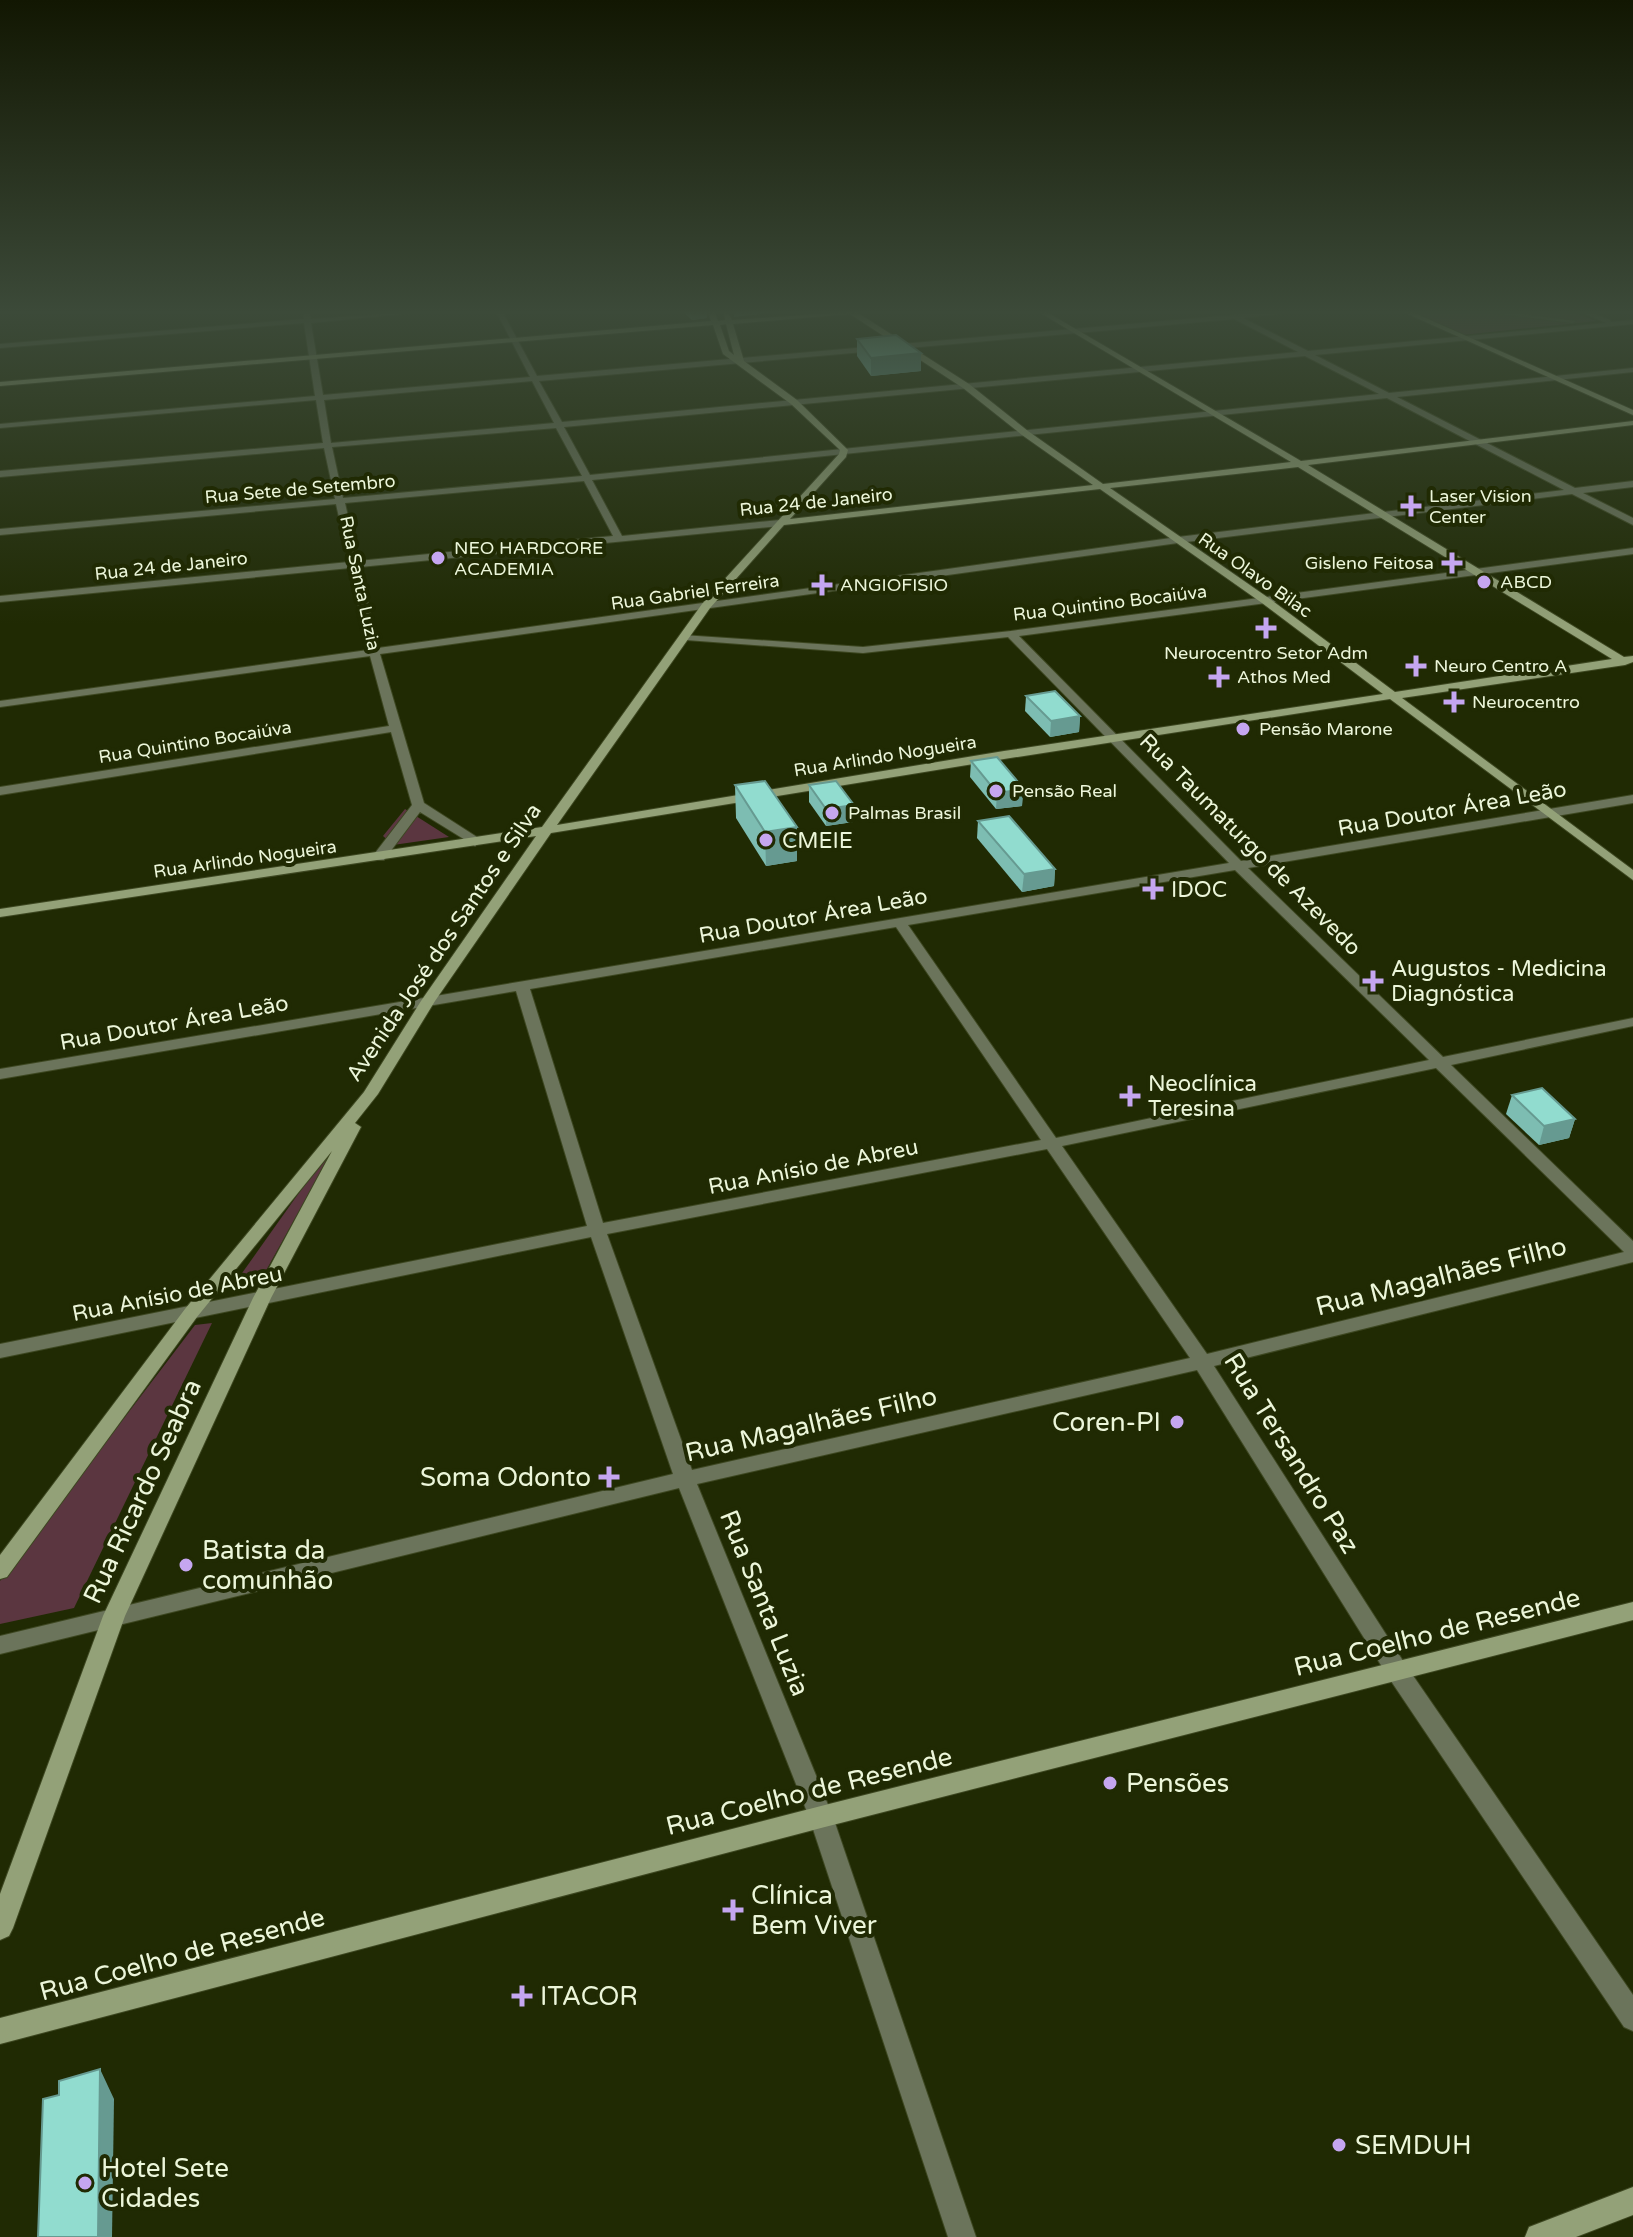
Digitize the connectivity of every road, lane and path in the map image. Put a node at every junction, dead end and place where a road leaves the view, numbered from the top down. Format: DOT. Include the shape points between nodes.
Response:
graph roads {
  1 [pos="126,415"];
  2 [pos="322,415"];
  3 [pos="555,415"];
  4 [pos="658,415"];
  5 [pos="808,415"];
  6 [pos="1003,415"];
  7 [pos="1203,415"];
  8 [pos="1219,415"];
  9 [pos="1428,415"];
  10 [pos="1633,423"];
  11 [pos="560,425"];
  12 [pos="0,426"];
  13 [pos="1025,433"];
  14 [pos="1483,443"];
  15 [pos="327,445"];
  16 [pos="844,450"];
  17 [pos="1298,464"];
  18 [pos="0,474"];
  19 [pos="589,478"];
  20 [pos="1633,484"];
  21 [pos="1104,486"];
  22 [pos="1572,491"];
  23 [pos="342,501"];
  24 [pos="1386,515"];
  25 [pos="1633,522"];
  26 [pos="780,523"];
  27 [pos="0,532"];
  28 [pos="618,537"];
  29 [pos="1178,540"];
  30 [pos="1633,551"];
  31 [pos="355,563"];
  32 [pos="1477,572"];
  33 [pos="0,599"];
  34 [pos="1266,601"];
  35 [pos="706,606"];
  36 [pos="1011,634"];
  37 [pos="686,637"];
  38 [pos="374,652"];
  39 [pos="1630,662"];
  40 [pos="1396,698"];
  41 [pos="0,704"];
  42 [pos="396,728"];
  43 [pos="1115,740"];
  44 [pos="0,791"];
  45 [pos="1633,799"];
  46 [pos="418,805"];
  47 [pos="1549,814"];
  48 [pos="547,830"];
  49 [pos="475,842"];
  50 [pos="379,857"];
  51 [pos="1240,867"];
  52 [pos="1633,876"];
  53 [pos="0,913"];
  54 [pos="899,922"];
  55 [pos="522,988"];
  56 [pos="428,1001"];
  57 [pos="1633,1022"];
  58 [pos="1443,1064"];
  59 [pos="0,1074"];
  60 [pos="370,1094"];
  61 [pos="1054,1143"];
  62 [pos="597,1230"];
  63 [pos="1633,1253"];
  64 [pos="262,1298"];
  65 [pos="191,1313"];
  66 [pos="0,1351"];
  67 [pos="1202,1362"];
  68 [pos="685,1479"];
  69 [pos="0,1571"];
  70 [pos="1633,1611"];
  71 [pos="114,1616"];
  72 [pos="0,1645"];
  73 [pos="1397,1671"];
  74 [pos="821,1817"];
  75 [pos="0,1928"];
  76 [pos="1633,2018"];
  77 [pos="0,2031"];
  78 [pos="1633,2201"];
  79 [pos="962,2237"];
  80 [pos="1539,2237"];
  1 -- 12 [label="street"];
  2 -- 15 [label="street, Rua Santa Luzia"];
  3 -- 11 [label="street"];
  4 -- 11 [label="street"];
  5 -- 16 [label="street"];
  6 -- 13 [label="street, Rua Olavo Bilac"];
  7 -- 13 [label="street, Rua Sete de Setembro"];
  8 -- 17 [label="street"];
  9 -- 14 [label="street"];
  10 -- 14 [label="street, Rua 24 de Janeiro"];
  11 -- 15 [label="street"];
  11 -- 19 [label="street"];
  13 -- 16 [label="street, Rua Sete de Setembro"];
  13 -- 21 [label="street, Rua Olavo Bilac"];
  14 -- 17 [label="street, Rua 24 de Janeiro"];
  14 -- 22 [label="street"];
  15 -- 18 [label="street"];
  15 -- 23 [label="street, Rua Santa Luzia"];
  16 -- 19 [label="street, Rua Sete de Setembro"];
  16 -- 26 [label="street, Avenida José dos Santos e Silva"];
  17 -- 21 [label="street, Rua 24 de Janeiro"];
  17 -- 24 [label="street"];
  19 -- 23 [label="street, Rua Sete de Setembro"];
  19 -- 28 [label="street"];
  20 -- 22 [label="street, Rua Gabriel Ferreira"];
  21 -- 26 [label="street, Rua 24 de Janeiro"];
  21 -- 29 [label="street, Rua Olavo Bilac"];
  22 -- 24 [label="street, Rua Gabriel Ferreira"];
  22 -- 25 [label="street"];
  23 -- 27 [label="street, Rua Sete de Setembro"];
  23 -- 31 [label="street, Rua Santa Luzia"];
  24 -- 29 [label="street, Rua Gabriel Ferreira"];
  24 -- 32 [label="street"];
  26 -- 28 [label="street, Rua 24 de Janeiro"];
  26 -- 35 [label="street, Avenida José dos Santos e Silva"];
  28 -- 31 [label="street, Rua 24 de Janeiro"];
  29 -- 34 [label="street, Rua Olavo Bilac"];
  29 -- 35 [label="street, Rua Gabriel Ferreira"];
  30 -- 32 [label="street, Rua Quintino Bocaiúva"];
  31 -- 33 [label="street, Rua 24 de Janeiro"];
  31 -- 38 [label="street, Rua Santa Luzia"];
  32 -- 34 [label="street, Rua Quintino Bocaiúva"];
  32 -- 39 [label="street"];
  34 -- 36 [label="street, Rua Quintino Bocaiúva"];
  34 -- 40 [label="street, Rua Olavo Bilac"];
  35 -- 37 [label="street, Avenida José dos Santos e Silva"];
  35 -- 38 [label="street, Rua Gabriel Ferreira"];
  36 -- 37 [label="street, Rua Quintino Bocaiúva" via="863,650"];
  36 -- 43 [label="street, Rua Taumaturgo de Azevedo"];
  37 -- 48 [label="street, Avenida José dos Santos e Silva"];
  38 -- 41 [label="street, Rua Gabriel Ferreira"];
  38 -- 42 [label="street, Rua Santa Luzia"];
  39 -- 40 [label="street, Rua Arlindo Nogueira"];
  40 -- 43 [label="street, Rua Arlindo Nogueira"];
  40 -- 47 [label="street, Rua Olavo Bilac"];
  42 -- 44 [label="street, Rua Quintino Bocaiúva"];
  42 -- 46 [label="street, Rua Santa Luzia"];
  43 -- 48 [label="street, Rua Arlindo Nogueira"];
  43 -- 51 [label="street, Rua Taumaturgo de Azevedo"];
  45 -- 47 [label="street, Rua Doutor Área Leão"];
  46 -- 49 [label="street"];
  46 -- 50 [label="street"];
  47 -- 51 [label="street, Rua Doutor Área Leão"];
  47 -- 52 [label="street, Rua Olavo Bilac"];
  48 -- 49 [label="street, Rua Arlindo Nogueira"];
  48 -- 56 [label="street, Avenida José dos Santos e Silva"];
  49 -- 50 [label="street, Rua Arlindo Nogueira"];
  50 -- 53 [label="street, Rua Arlindo Nogueira"];
  51 -- 54 [label="street, Rua Doutor Área Leão"];
  51 -- 58 [label="street, Rua Taumaturgo de Azevedo"];
  54 -- 55 [label="street, Rua Doutor Área Leão"];
  54 -- 61 [label="street, Rua Tersandro Paz"];
  55 -- 56 [label="street, Rua Doutor Área Leão"];
  55 -- 62 [label="street, Rua Santa Luzia"];
  56 -- 59 [label="street, Rua Doutor Área Leão"];
  56 -- 60 [label="street, Avenida José dos Santos e Silva"];
  57 -- 58 [label="street, Rua Anísio de Abreu"];
  58 -- 61 [label="street, Rua Anísio de Abreu"];
  58 -- 63 [label="street, Rua Taumaturgo de Azevedo"];
  60 -- 64 [label="street, Rua Ricardo Seabra"];
  60 -- 65 [label="street, Avenida José dos Santos e Silva"];
  61 -- 62 [label="street, Rua Anísio de Abreu"];
  61 -- 67 [label="street, Rua Tersandro Paz"];
  62 -- 64 [label="street, Rua Anísio de Abreu"];
  62 -- 68 [label="street, Rua Santa Luzia"];
  63 -- 67 [label="street, Rua Magalhães Filho"];
  64 -- 65 [label="street, Rua Anísio de Abreu"];
  64 -- 71 [label="street, Rua Ricardo Seabra"];
  65 -- 66 [label="street, Rua Anísio de Abreu"];
  65 -- 69 [label="street, Avenida José dos Santos e Silva"];
  67 -- 68 [label="street, Rua Magalhães Filho"];
  67 -- 73 [label="street, Rua Tersandro Paz"];
  68 -- 71 [label="street, Rua Magalhães Filho"];
  68 -- 74 [label="street, Rua Santa Luzia"];
  70 -- 73 [label="street, Rua Coelho de Resende"];
  71 -- 72 [label="street, Rua Magalhães Filho"];
  71 -- 75 [label="street, Rua Ricardo Seabra"];
  73 -- 74 [label="street, Rua Coelho de Resende"];
  73 -- 76 [label="street, Rua Tersandro Paz"];
  74 -- 77 [label="street, Rua Coelho de Resende"];
  74 -- 79 [label="street, Rua Santa Luzia"];
  78 -- 80 [label="street"];
}
